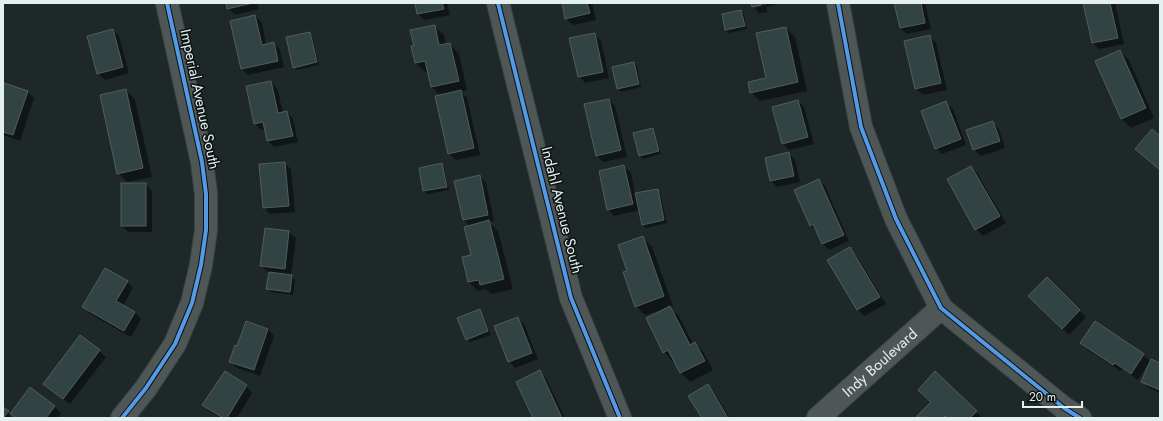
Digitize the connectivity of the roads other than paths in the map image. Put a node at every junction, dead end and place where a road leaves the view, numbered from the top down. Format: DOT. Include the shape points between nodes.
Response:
graph roads {
  1 [pos="167,3"];
  2 [pos="498,3"];
  3 [pos="838,3"];
  4 [pos="941,308"];
  5 [pos="122,418"];
  6 [pos="620,418"];
  7 [pos="818,418"];
  8 [pos="1080,418"];
  1 -- 5 [label="street, Imperial Avenue South" via="202,162 206,194 206,230 202,265 192,303 175,344 146,388"];
  2 -- 6 [label="street, Indahl Avenue South" via="571,298"];
  3 -- 4 [label="street" via="861,127 896,219"];
  4 -- 7 [label="street, Indy Boulevard"];
  4 -- 8 [label="street" via="1064,408"];
}
